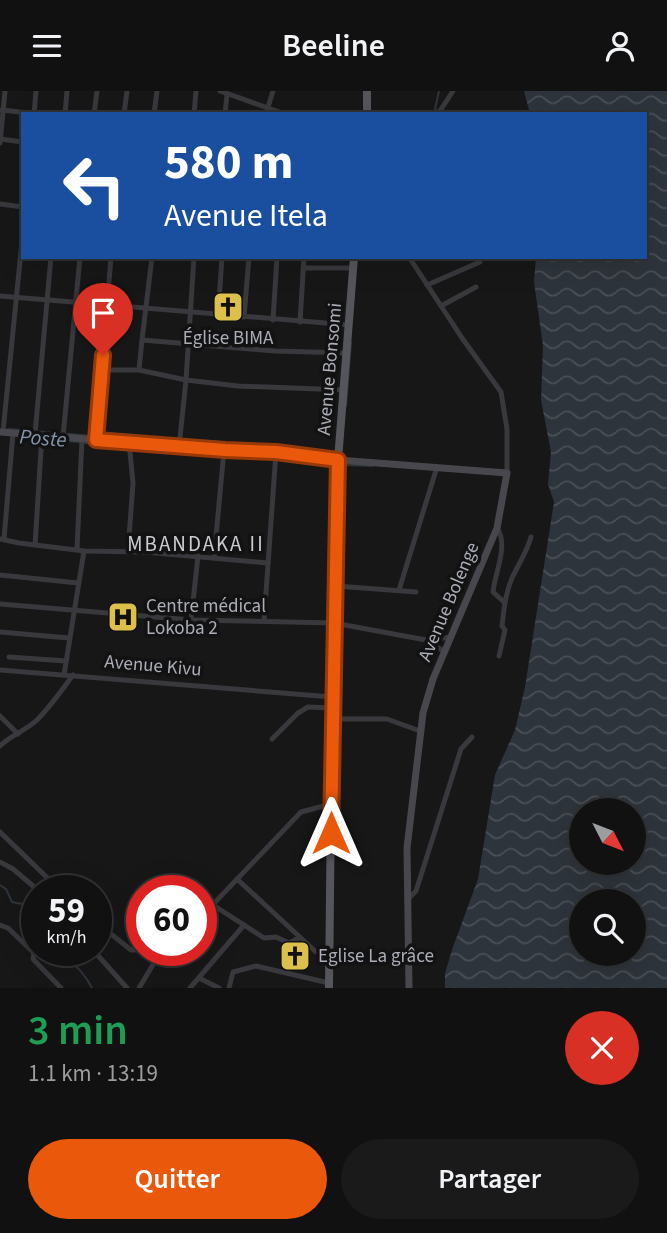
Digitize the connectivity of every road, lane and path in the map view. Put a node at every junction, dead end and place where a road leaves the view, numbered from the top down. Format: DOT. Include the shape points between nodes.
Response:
graph roads {
  1 [pos="5,91"];
  2 [pos="36,91"];
  3 [pos="67,91"];
  4 [pos="97,91"];
  5 [pos="127,91"];
  6 [pos="157,91"];
  7 [pos="196,91"];
  8 [pos="220,91"];
  9 [pos="247,91"];
  10 [pos="273,91"];
  11 [pos="367,91"];
  12 [pos="453,91"];
  13 [pos="227,95"];
  14 [pos="246,101"];
  15 [pos="257,104"];
  16 [pos="268,107"];
  17 [pos="2,110"];
  18 [pos="21,112"];
  19 [pos="35,112"];
  20 [pos="65,112"];
  21 [pos="94,112"];
  22 [pos="124,112"];
  23 [pos="155,112"];
  24 [pos="194,112"];
  25 [pos="225,112"];
  26 [pos="256,112"];
  27 [pos="280,112"];
  28 [pos="367,112"];
  29 [pos="439,112"];
  30 [pos="0,141"];
  31 [pos="21,142"];
  32 [pos="0,204"];
  33 [pos="21,207"];
  34 [pos="21,253"];
  35 [pos="51,259"];
  36 [pos="80,259"];
  37 [pos="111,259"];
  38 [pos="152,259"];
  39 [pos="194,259"];
  40 [pos="222,259"];
  41 [pos="249,259"];
  42 [pos="277,259"];
  43 [pos="304,259"];
  44 [pos="354,259"];
  45 [pos="409,259"];
  46 [pos="481,263"];
  47 [pos="303,268"];
  48 [pos="353,268"];
  49 [pos="427,285"];
  50 [pos="476,287"];
  51 [pos="0,296"];
  52 [pos="17,298"];
  53 [pos="47,301"];
  54 [pos="76,304"];
  55 [pos="441,306"];
  56 [pos="107,307"];
  57 [pos="145,310"];
  58 [pos="190,313"];
  59 [pos="218,316"];
  60 [pos="244,317"];
  61 [pos="272,320"];
  62 [pos="300,322"];
  63 [pos="349,325"];
  64 [pos="142,339"];
  65 [pos="187,345"];
  66 [pos="347,353"];
  67 [pos="101,370"];
  68 [pos="139,370"];
  69 [pos="186,380"];
  70 [pos="344,390"];
  71 [pos="2,432"];
  72 [pos="13,433"];
  73 [pos="38,435"];
  74 [pos="64,437"];
  75 [pos="82,438"];
  76 [pos="96,440"];
  77 [pos="129,442"];
  78 [pos="179,447"];
  79 [pos="225,450"];
  80 [pos="276,452"];
  81 [pos="338,460"];
  82 [pos="437,467"];
  83 [pos="508,473"];
  84 [pos="497,528"];
  85 [pos="531,537"];
  86 [pos="2,539"];
  87 [pos="35,545"];
  88 [pos="80,550"];
  89 [pos="128,551"];
  90 [pos="198,556"];
  91 [pos="214,558"];
  92 [pos="268,563"];
  93 [pos="0,575"];
  94 [pos="78,583"];
  95 [pos="336,586"];
  96 [pos="398,590"];
  97 [pos="416,593"];
  98 [pos="505,603"];
  99 [pos="0,604"];
  100 [pos="74,608"];
  101 [pos="191,620"];
  102 [pos="264,621"];
  103 [pos="334,624"];
  104 [pos="0,632"];
  105 [pos="451,637"];
  106 [pos="69,638"];
  107 [pos="426,640"];
  108 [pos="445,652"];
  109 [pos="499,656"];
  110 [pos="9,657"];
  111 [pos="66,661"];
  112 [pos="0,670"];
  113 [pos="64,675"];
  114 [pos="73,675"];
  115 [pos="332,697"];
  116 [pos="332,708"];
  117 [pos="0,716"];
  118 [pos="332,719"];
  119 [pos="420,731"];
  120 [pos="18,734"];
  121 [pos="472,737"];
  122 [pos="272,739"];
  123 [pos="0,747"];
  124 [pos="331,804"];
  125 [pos="0,832"];
  126 [pos="0,862"];
  127 [pos="44,875"];
  128 [pos="21,876"];
  129 [pos="237,879"];
  130 [pos="407,900"];
  131 [pos="217,901"];
  132 [pos="217,908"];
  133 [pos="0,925"];
  134 [pos="244,925"];
  135 [pos="112,935"];
  136 [pos="299,938"];
  137 [pos="126,946"];
  138 [pos="331,954"];
  139 [pos="107,966"];
  140 [pos="152,966"];
  141 [pos="199,978"];
  142 [pos="329,985"];
  143 [pos="61,988"];
  144 [pos="127,988"];
  145 [pos="139,988"];
  146 [pos="190,988"];
  147 [pos="219,988"];
  148 [pos="229,988"];
  149 [pos="409,988"];
  1 -- 17 [label="street"];
  2 -- 19 [label="street"];
  3 -- 20 [label="street"];
  4 -- 21 [label="street"];
  5 -- 22 [label="street"];
  6 -- 23 [label="street"];
  7 -- 24 [label="street"];
  8 -- 13 [label="street"];
  9 -- 14 [label="street"];
  10 -- 16 [label="street"];
  11 -- 28 [label="main road"];
  12 -- 29 [label="street"];
  13 -- 14 [label="street"];
  13 -- 25 [label="street"];
  14 -- 15 [label="street"];
  15 -- 16 [label="street"];
  15 -- 26 [label="street"];
  16 -- 27 [label="street"];
  17 -- 18 [label="street"];
  17 -- 30 [label="street"];
  30 -- 31 [label="street"];
  32 -- 33 [label="street"];
  34 -- 52 [label="street"];
  35 -- 53 [label="street"];
  36 -- 54 [label="street"];
  37 -- 56 [label="street"];
  38 -- 57 [label="street"];
  39 -- 58 [label="street"];
  40 -- 59 [label="street"];
  41 -- 60 [label="street"];
  42 -- 61 [label="street"];
  43 -- 47 [label="street"];
  44 -- 48 [label="main road, Avenue Bonsomi"];
  45 -- 49 [label="street, Avenue Bolenge"];
  46 -- 49 [label="street"];
  47 -- 48 [label="street"];
  47 -- 62 [label="street"];
  48 -- 63 [label="main road, Avenue Bonsomi"];
  49 -- 55 [label="street, Avenue Bolenge"];
  50 -- 55 [label="street"];
  51 -- 52 [label="street"];
  52 -- 53 [label="street"];
  52 -- 71 [label="street"];
  53 -- 54 [label="street"];
  53 -- 73 [label="street"];
  54 -- 56 [label="street"];
  54 -- 74 [label="street"];
  55 -- 83 [label="street, Avenue Bolenge" via="501,392"];
  56 -- 57 [label="street"];
  56 -- 67 [label="street"];
  57 -- 58 [label="street"];
  57 -- 64 [label="street"];
  58 -- 59 [label="street"];
  58 -- 65 [label="street"];
  59 -- 60 [label="street"];
  60 -- 61 [label="street"];
  61 -- 62 [label="street"];
  62 -- 63 [label="street"];
  63 -- 66 [label="main road, Avenue Bonsomi"];
  64 -- 65 [label="street"];
  64 -- 68 [label="street"];
  65 -- 66 [label="street"];
  65 -- 69 [label="street"];
  66 -- 70 [label="main road, Avenue Bonsomi"];
  67 -- 68 [label="street"];
  67 -- 76 [label="street"];
  68 -- 69 [label="street"];
  69 -- 70 [label="street"];
  69 -- 78 [label="street"];
  70 -- 81 [label="main road, Avenue Bonsomi"];
  71 -- 72 [label="street"];
  72 -- 73 [label="street"];
  72 -- 86 [label="street"];
  73 -- 74 [label="street"];
  73 -- 87 [label="street"];
  74 -- 75 [label="street"];
  75 -- 76 [label="street"];
  75 -- 88 [label="street"];
  76 -- 77 [label="street"];
  77 -- 78 [label="street"];
  77 -- 89 [label="street" via="133,482"];
  78 -- 79 [label="street"];
  79 -- 80 [label="street"];
  79 -- 91 [label="street"];
  80 -- 81 [label="street"];
  80 -- 92 [label="street"];
  81 -- 82 [label="street"];
  81 -- 95 [label="main road, Avenue Bonsomi"];
  82 -- 83 [label="street"];
  82 -- 96 [label="street"];
  83 -- 84 [label="street, Avenue Bolenge"];
  84 -- 98 [label="street" via="502,548 493,592"];
  84 -- 105 [label="street, Avenue Bolenge"];
  85 -- 98 [label="street"];
  86 -- 87 [label="street"];
  87 -- 88 [label="street"];
  88 -- 89 [label="street"];
  88 -- 94 [label="street"];
  89 -- 90 [label="street"];
  90 -- 91 [label="street"];
  90 -- 101 [label="street"];
  91 -- 92 [label="street"];
  92 -- 102 [label="street"];
  93 -- 94 [label="street"];
  94 -- 100 [label="street"];
  95 -- 96 [label="street"];
  95 -- 103 [label="main road, Avenue Bonsomi"];
  96 -- 97 [label="street"];
  98 -- 109 [label="street"];
  99 -- 100 [label="street"];
  100 -- 101 [label="street"];
  100 -- 106 [label="street"];
  101 -- 102 [label="street"];
  102 -- 103 [label="street"];
  103 -- 107 [label="street"];
  103 -- 115 [label="main road, Avenue Bonsomi"];
  104 -- 106 [label="street"];
  105 -- 107 [label="street"];
  105 -- 108 [label="street, Avenue Bolenge"];
  106 -- 111 [label="street"];
  107 -- 108 [label="street"];
  108 -- 119 [label="street, Avenue Bolenge"];
  110 -- 111 [label="street"];
  111 -- 113 [label="street"];
  112 -- 113 [label="street, Avenue Kivu"];
  113 -- 114 [label="street, Avenue Kivu"];
  114 -- 115 [label="street, Avenue Kivu"];
  114 -- 120 [label="street" via="37,719"];
  115 -- 116 [label="main road, Avenue Bonsomi"];
  116 -- 118 [label="main road, Avenue Bonsomi"];
  116 -- 122 [label="street" via="308,707"];
  117 -- 120 [label="street"];
  118 -- 119 [label="street" via="387,719"];
  118 -- 124 [label="main road, Avenue Bonsomi"];
  119 -- 130 [label="street, Avenue Bolenge" via="407,848"];
  120 -- 123 [label="street"];
  121 -- 130 [label="street" via="461,749 416,891"];
  124 -- 129 [label="street" via="301,812"];
  124 -- 138 [label="main road, Avenue Bonsomi"];
  125 -- 127 [label="street"];
  126 -- 128 [label="street"];
  129 -- 131 [label="street"];
  129 -- 136 [label="street"];
  130 -- 149 [label="street, Avenue Bolenge"];
  132 -- 134 [label="street"];
  133 -- 143 [label="street" via="34,953 33,959"];
  134 -- 136 [label="street" via="264,937 289,943"];
  134 -- 141 [label="street"];
  135 -- 137 [label="street"];
  136 -- 138 [label="street" via="316,952"];
  138 -- 142 [label="main road, Avenue Bonsomi"];
  139 -- 144 [label="street"];
  140 -- 145 [label="street"];
  141 -- 146 [label="street"];
  141 -- 147 [label="street"];
  142 -- 148 [label="street" via="256,966 233,972"];
}
